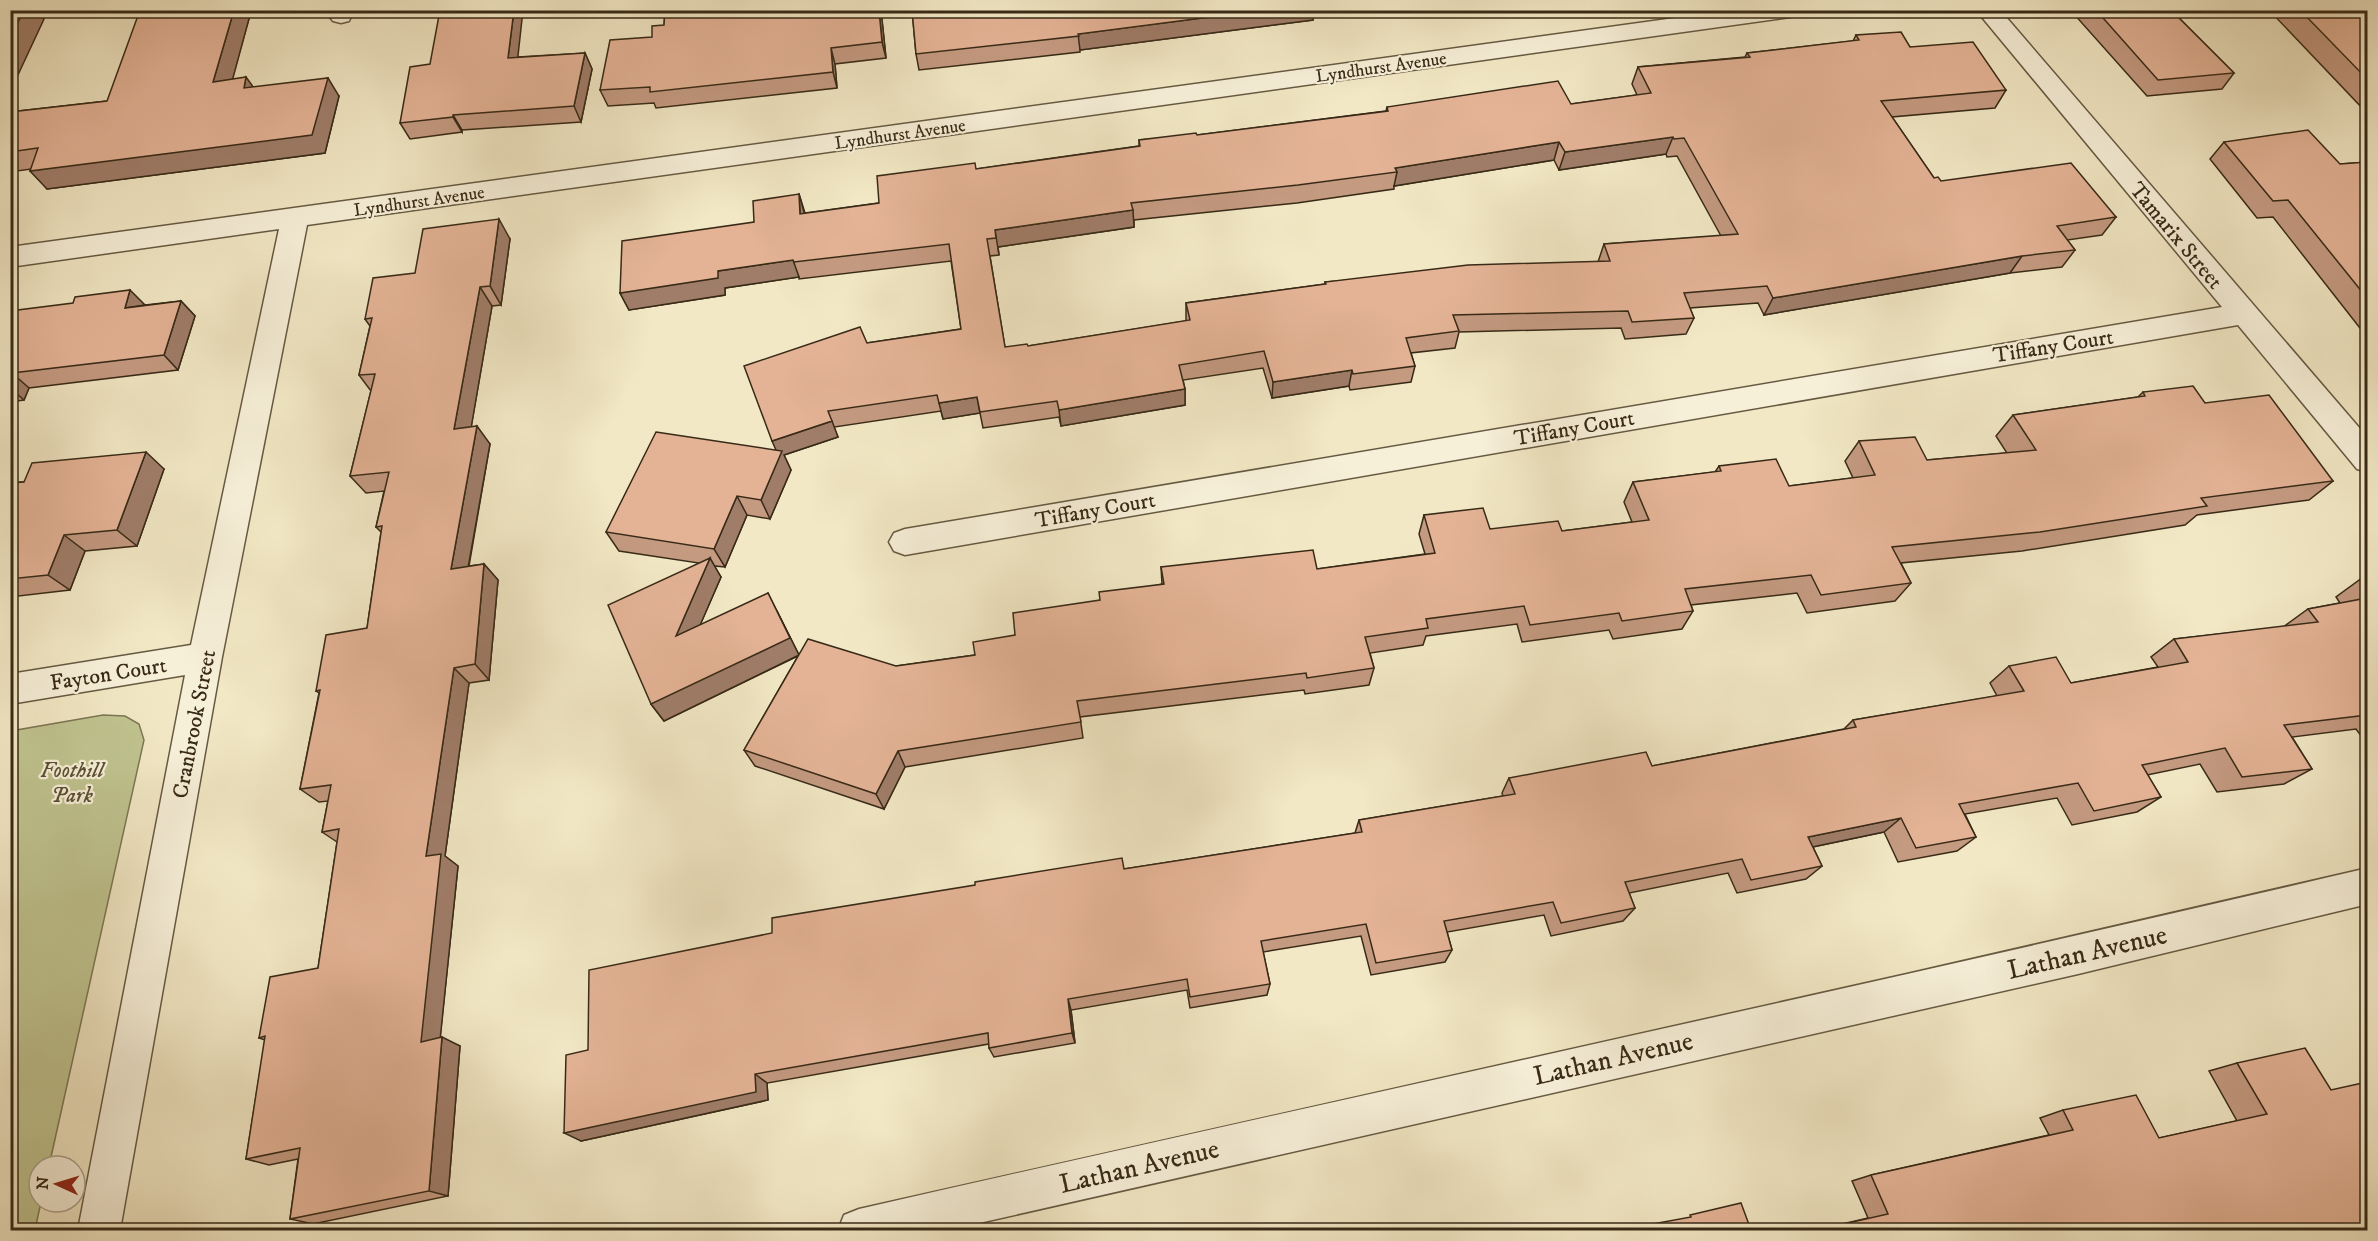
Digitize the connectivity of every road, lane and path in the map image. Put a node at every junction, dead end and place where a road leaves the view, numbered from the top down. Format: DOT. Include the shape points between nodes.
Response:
graph roads {
  1 [pos="1790,10"];
  2 [pos="1987,10"];
  3 [pos="295,219"];
  4 [pos="10,258"];
  5 [pos="2243,314"];
  6 [pos="2367,460"];
  7 [pos="905,542"];
  8 [pos="205,657"];
  9 [pos="10,689"];
  10 [pos="2367,886"];
  11 [pos="99,1230"];
  12 [pos="859,1230"];
  1 -- 3 [label="street, Lyndhurst Avenue"];
  2 -- 5 [label="street, Tamarix Street"];
  3 -- 4 [label="street, Lyndhurst Avenue"];
  3 -- 8 [label="street, Cranbrook Street"];
  5 -- 6 [label="street, Tamarix Street"];
  5 -- 7 [label="street, Tiffany Court"];
  8 -- 9 [label="street, Fayton Court"];
  8 -- 11 [label="street, Cranbrook Street"];
  10 -- 12 [label="street, Lathan Avenue"];
}
